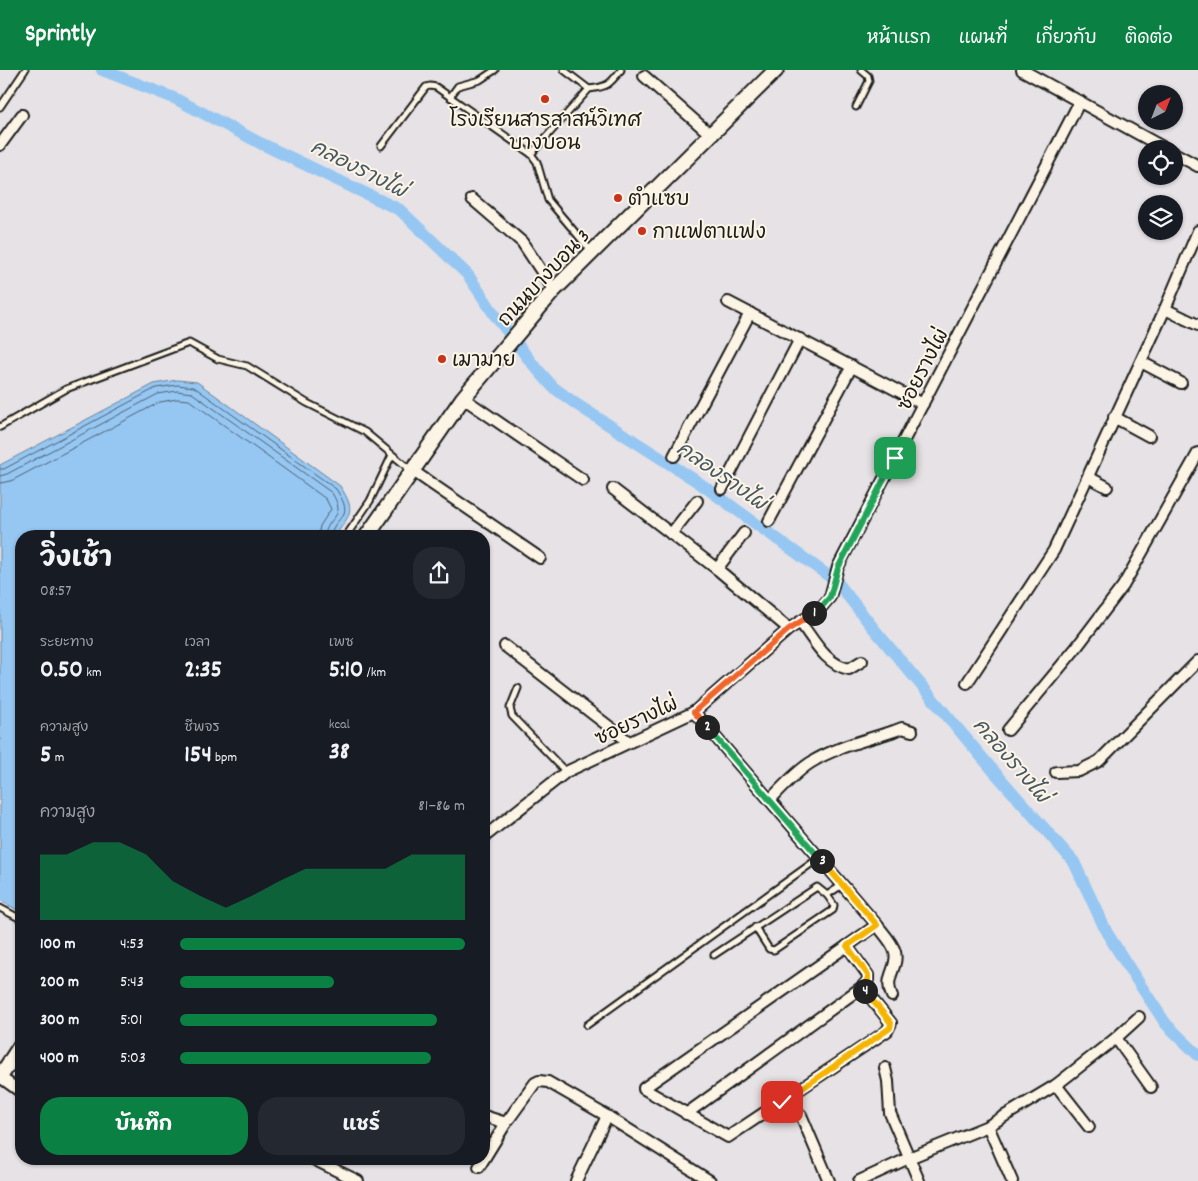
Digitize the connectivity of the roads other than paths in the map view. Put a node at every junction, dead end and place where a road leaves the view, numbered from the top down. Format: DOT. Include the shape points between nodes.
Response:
graph roads {
  1 [pos="25,70"];
  2 [pos="495,70"];
  3 [pos="564,70"];
  4 [pos="622,70"];
  5 [pos="776,70"];
  6 [pos="861,70"];
  7 [pos="1022,70"];
  8 [pos="644,76"];
  9 [pos="590,89"];
  10 [pos="450,97"];
  11 [pos="1080,101"];
  12 [pos="856,106"];
  13 [pos="0,107"];
  14 [pos="22,115"];
  15 [pos="710,135"];
  16 [pos="1150,140"];
  17 [pos="0,145"];
  18 [pos="381,146"];
  19 [pos="531,154"];
  20 [pos="1183,158"];
  21 [pos="1198,166"];
  22 [pos="472,199"];
  23 [pos="1198,231"];
  24 [pos="592,252"];
  25 [pos="1194,255"];
  26 [pos="554,290"];
  27 [pos="728,302"];
  28 [pos="1165,309"];
  29 [pos="750,313"];
  30 [pos="1198,325"];
  31 [pos="800,339"];
  32 [pos="1140,362"];
  33 [pos="852,366"];
  34 [pos="1180,383"];
  35 [pos="463,398"];
  36 [pos="924,404"];
  37 [pos="1114,417"];
  38 [pos="0,428"];
  39 [pos="1149,436"];
  40 [pos="1198,453"];
  41 [pos="392,454"];
  42 [pos="674,456"];
  43 [pos="412,471"];
  44 [pos="1088,477"];
  45 [pos="583,480"];
  46 [pos="1107,487"];
  47 [pos="613,489"];
  48 [pos="722,490"];
  49 [pos="697,501"];
  50 [pos="769,521"];
  51 [pos="350,530"];
  52 [pos="372,530"];
  53 [pos="744,533"];
  54 [pos="671,534"];
  55 [pos="540,558"];
  56 [pos="717,569"];
  57 [pos="800,622"];
  58 [pos="789,629"];
  59 [pos="505,646"];
  60 [pos="862,661"];
  61 [pos="1198,661"];
  62 [pos="967,684"];
  63 [pos="518,688"];
  64 [pos="694,712"];
  65 [pos="1008,730"];
  66 [pos="912,731"];
  67 [pos="629,742"];
  68 [pos="566,772"];
  69 [pos="1056,772"];
  70 [pos="770,800"];
  71 [pos="490,832"];
  72 [pos="819,858"];
  73 [pos="842,884"];
  74 [pos="827,895"];
  75 [pos="0,908"];
  76 [pos="15,916"];
  77 [pos="877,925"];
  78 [pos="755,927"];
  79 [pos="847,946"];
  80 [pos="714,955"];
  81 [pos="862,987"];
  82 [pos="892,996"];
  83 [pos="1139,1017"];
  84 [pos="587,1026"];
  85 [pos="1116,1038"];
  86 [pos="15,1054"];
  87 [pos="885,1068"];
  88 [pos="0,1077"];
  89 [pos="1056,1085"];
  90 [pos="1151,1087"];
  91 [pos="15,1088"];
  92 [pos="686,1114"];
  93 [pos="801,1115"];
  94 [pos="607,1116"];
  95 [pos="490,1118"];
  96 [pos="506,1123"];
  97 [pos="988,1126"];
  98 [pos="1089,1127"];
  99 [pos="490,1149"];
  100 [pos="909,1158"];
  101 [pos="325,1165"];
  102 [pos="358,1181"];
  103 [pos="576,1181"];
  104 [pos="710,1181"];
  105 [pos="828,1181"];
  106 [pos="860,1181"];
  107 [pos="919,1181"];
  108 [pos="1012,1181"];
  1 -- 13 [label="lane"];
  2 -- 10 [label="lane" via="480,80 458,86"];
  3 -- 9 [label="lane"];
  4 -- 9 [label="lane" via="610,84"];
  5 -- 15 [label="main road, ถนนบางบอน 3"];
  6 -- 12 [label="lane" via="870,80"];
  7 -- 11 [label="street"];
  8 -- 15 [label="street"];
  9 -- 19 [label="lane"];
  10 -- 18 [label="lane" via="436,87 426,87"];
  10 -- 19 [label="lane"];
  11 -- 16 [label="street"];
  11 -- 36 [label="street, ซอยรางไผ่"];
  14 -- 17 [label="street"];
  15 -- 24 [label="main road, ถนนบางบอน 3"];
  19 -- 24 [label="lane" via="537,162 548,200"];
  20 -- 21 [label="street"];
  22 -- 26 [label="street" via="522,242"];
  23 -- 25 [label="street"];
  24 -- 26 [label="main road, ถนนบางบอน 3"];
  25 -- 28 [label="street"];
  26 -- 35 [label="main road, ถนนบางบอน 3"];
  27 -- 29 [label="street"];
  28 -- 30 [label="street"];
  28 -- 32 [label="street"];
  29 -- 31 [label="street"];
  29 -- 42 [label="street"];
  31 -- 33 [label="street"];
  31 -- 48 [label="street"];
  32 -- 34 [label="street"];
  32 -- 37 [label="street"];
  33 -- 36 [label="street"];
  33 -- 50 [label="street"];
  35 -- 43 [label="main road, ถนนบางบอน 3"];
  35 -- 45 [label="street"];
  36 -- 57 [label="street, ซอยรางไผ่" via="838,568 830,597 819,610"];
  37 -- 39 [label="street"];
  37 -- 44 [label="street"];
  38 -- 41 [label="lane" via="66,388 189,343 218,359 247,366 307,403 365,432"];
  40 -- 65 [label="street" via="1123,586"];
  41 -- 43 [label="lane"];
  41 -- 51 [label="lane" via="370,501"];
  43 -- 52 [label="main road, ถนนบางบอน 3"];
  43 -- 55 [label="street"];
  44 -- 46 [label="street"];
  44 -- 62 [label="street" via="1054,550"];
  47 -- 54 [label="street"];
  49 -- 54 [label="street"];
  53 -- 56 [label="street"];
  54 -- 56 [label="street"];
  56 -- 58 [label="street"];
  57 -- 58 [label="street, ซอยรางไผ่"];
  57 -- 60 [label="street" via="834,664 849,669"];
  58 -- 64 [label="street, ซอยรางไผ่"];
  59 -- 67 [label="street"];
  61 -- 69 [label="street" via="1099,761 1079,772"];
  63 -- 68 [label="lane" via="510,708 512,716"];
  64 -- 67 [label="street, ซอยรางไผ่"];
  64 -- 70 [label="street"];
  66 -- 70 [label="street" via="902,728 826,754 790,779"];
  67 -- 68 [label="street, ซอยรางไผ่"];
  68 -- 71 [label="street, ซอยรางไผ่"];
  70 -- 72 [label="street"];
  72 -- 73 [label="street"];
  72 -- 84 [label="lane"];
  73 -- 74 [label="lane"];
  73 -- 77 [label="street"];
  74 -- 78 [label="lane" via="817,886"];
  74 -- 78 [label="lane" via="834,905 833,910 774,950 769,949"];
  75 -- 76 [label="lane"];
  77 -- 79 [label="street"];
  77 -- 82 [label="street" via="895,952 889,980"];
  78 -- 80 [label="lane"];
  79 -- 81 [label="street" via="868,975"];
  79 -- 92 [label="street" via="644,1088"];
  81 -- 92 [label="street"];
  81 -- 92 [label="street" via="891,1023 887,1031 728,1137"];
  83 -- 85 [label="street"];
  85 -- 89 [label="street"];
  85 -- 90 [label="street"];
  86 -- 88 [label="main road"];
  87 -- 100 [label="street" via="890,1113"];
  88 -- 91 [label="street"];
  89 -- 97 [label="street"];
  89 -- 98 [label="street"];
  93 -- 105 [label="street"];
  94 -- 96 [label="street" via="548,1082 539,1081"];
  94 -- 103 [label="street"];
  94 -- 104 [label="street"];
  95 -- 96 [label="street"];
  96 -- 99 [label="street"];
  97 -- 100 [label="street"];
  97 -- 108 [label="street"];
  100 -- 106 [label="street"];
  100 -- 107 [label="street"];
  101 -- 102 [label="street"];
}
